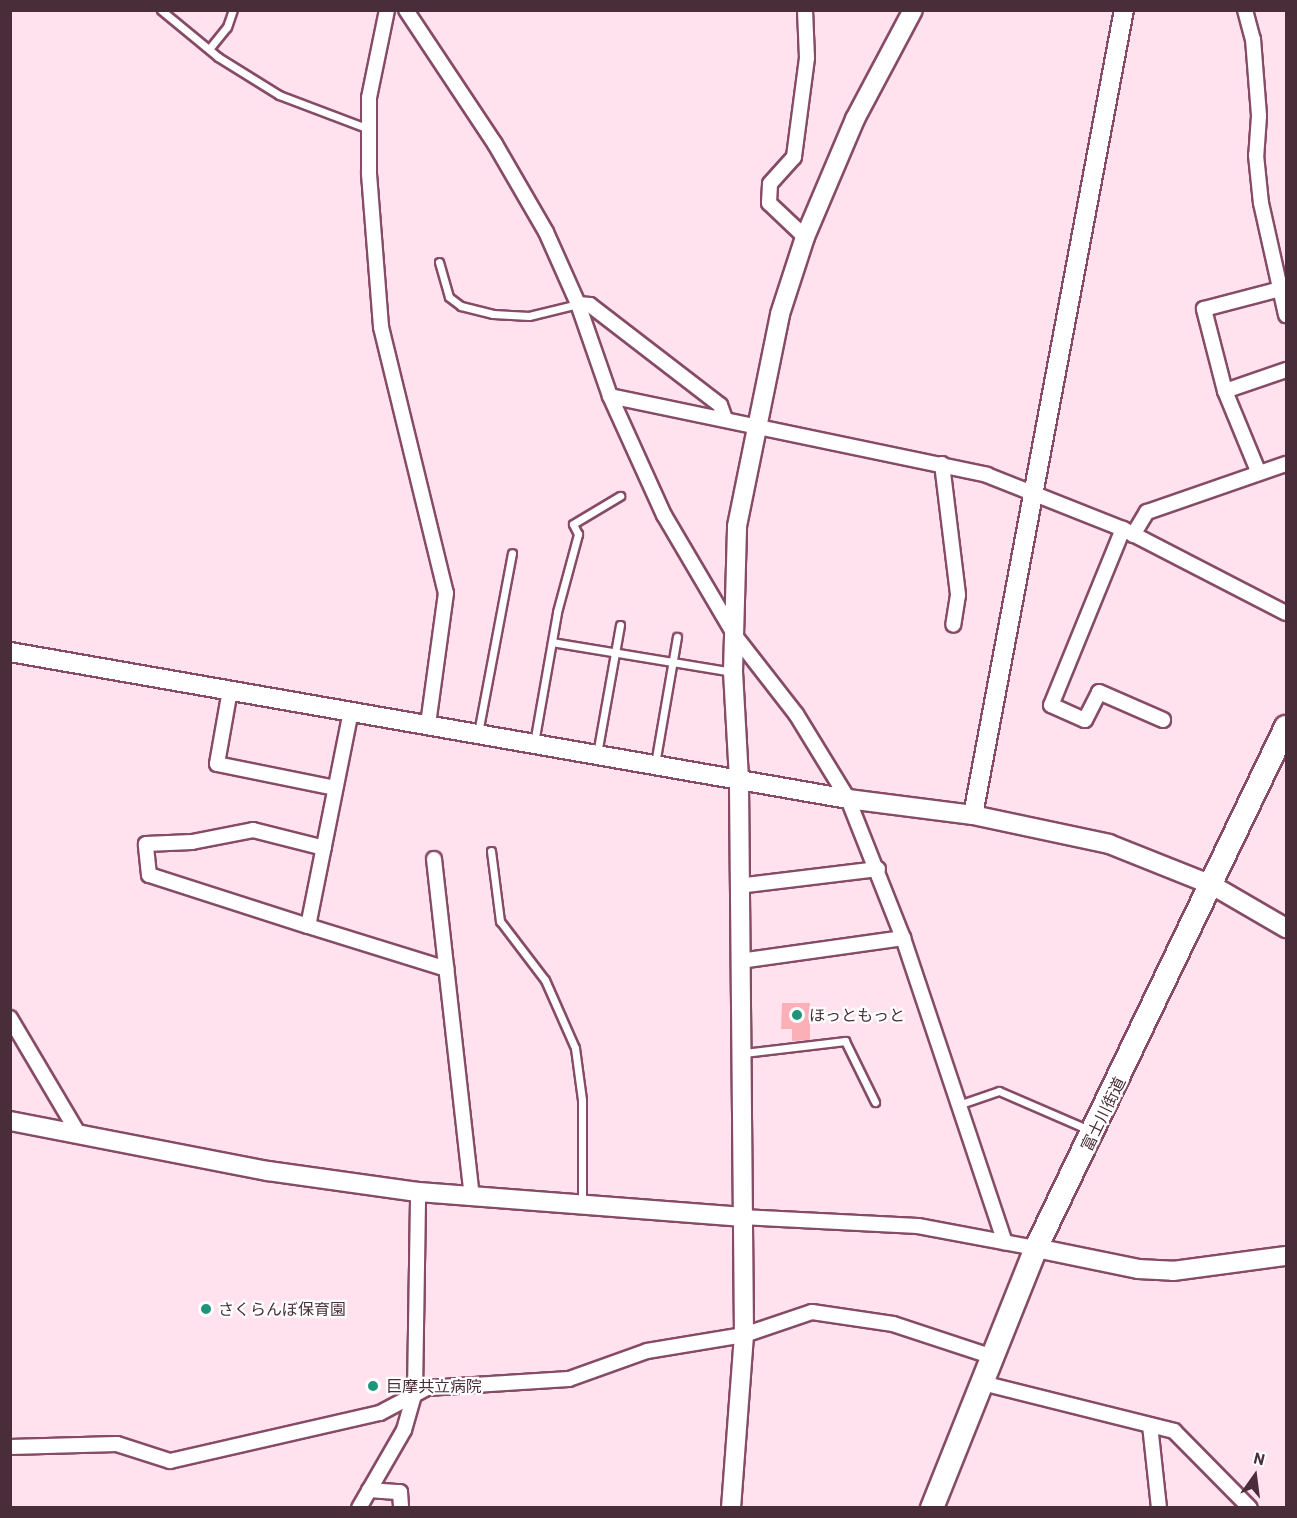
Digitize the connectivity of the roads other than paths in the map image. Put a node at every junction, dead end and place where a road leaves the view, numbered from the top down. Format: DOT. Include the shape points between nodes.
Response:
graph roads {
  1 [pos="160,10"];
  2 [pos="233,10"];
  3 [pos="387,10"];
  4 [pos="805,10"];
  5 [pos="914,10"];
  6 [pos="1124,10"];
  7 [pos="1245,10"];
  8 [pos="411,11"];
  9 [pos="209,49"];
  10 [pos="369,129"];
  11 [pos="805,237"];
  12 [pos="439,262"];
  13 [pos="1280,289"];
  14 [pos="578,304"];
  15 [pos="1287,315"];
  16 [pos="1287,370"];
  17 [pos="1225,391"];
  18 [pos="610,396"];
  19 [pos="725,419"];
  20 [pos="755,425"];
  21 [pos="942,464"];
  22 [pos="1287,464"];
  23 [pos="1258,471"];
  24 [pos="1033,492"];
  25 [pos="620,496"];
  26 [pos="1128,532"];
  27 [pos="512,553"];
  28 [pos="1287,613"];
  29 [pos="620,625"];
  30 [pos="953,625"];
  31 [pos="677,637"];
  32 [pos="736,637"];
  33 [pos="552,642"];
  34 [pos="10,652"];
  35 [pos="615,653"];
  36 [pos="673,662"];
  37 [pos="733,672"];
  38 [pos="230,690"];
  39 [pos="351,711"];
  40 [pos="1163,720"];
  41 [pos="428,724"];
  42 [pos="1287,727"];
  43 [pos="478,733"];
  44 [pos="534,743"];
  45 [pos="597,754"];
  46 [pos="655,764"];
  47 [pos="739,779"];
  48 [pos="335,788"];
  49 [pos="848,799"];
  50 [pos="973,815"];
  51 [pos="324,848"];
  52 [pos="491,851"];
  53 [pos="434,859"];
  54 [pos="878,869"];
  55 [pos="1212,885"];
  56 [pos="738,886"];
  57 [pos="308,926"];
  58 [pos="1287,928"];
  59 [pos="903,938"];
  60 [pos="740,961"];
  61 [pos="447,969"];
  62 [pos="10,1018"];
  63 [pos="741,1054"];
  64 [pos="874,1102"];
  65 [pos="961,1104"];
  66 [pos="10,1121"];
  67 [pos="78,1133"];
  68 [pos="1095,1133"];
  69 [pos="418,1192"];
  70 [pos="472,1198"];
  71 [pos="581,1205"];
  72 [pos="741,1217"];
  73 [pos="1005,1242"];
  74 [pos="1036,1248"];
  75 [pos="1287,1256"];
  76 [pos="744,1335"];
  77 [pos="993,1357"];
  78 [pos="982,1383"];
  79 [pos="415,1392"];
  80 [pos="1150,1425"];
  81 [pos="10,1447"];
  82 [pos="369,1490"];
  83 [pos="359,1508"];
  84 [pos="401,1508"];
  85 [pos="731,1508"];
  86 [pos="932,1508"];
  87 [pos="1159,1508"];
  88 [pos="1250,1508"];
  1 -- 9 [label="lane"];
  2 -- 9 [label="lane" via="227,27"];
  3 -- 10 [label="street" via="369,98"];
  4 -- 11 [label="street" via="807,58 794,158 770,184 769,203"];
  5 -- 11 [label="street" via="855,119"];
  6 -- 24 [label="street"];
  7 -- 13 [label="street" via="1253,39 1258,94 1261,202"];
  8 -- 14 [label="street" via="546,232"];
  9 -- 10 [label="lane" via="279,95"];
  10 -- 41 [label="street" via="381,327 446,593"];
  11 -- 20 [label="street" via="780,314"];
  12 -- 14 [label="lane" via="449,297 461,306 493,314 529,316"];
  13 -- 15 [label="street"];
  13 -- 17 [label="street" via="1204,309"];
  14 -- 18 [label="street"];
  14 -- 19 [label="street" via="590,305 720,405"];
  16 -- 17 [label="street"];
  17 -- 23 [label="street"];
  18 -- 19 [label="street"];
  18 -- 32 [label="street" via="664,514"];
  19 -- 20 [label="street"];
  20 -- 21 [label="street"];
  20 -- 32 [label="street" via="737,526"];
  21 -- 24 [label="street"];
  21 -- 30 [label="street" via="958,595"];
  22 -- 23 [label="street"];
  23 -- 26 [label="street" via="1148,512"];
  24 -- 26 [label="street"];
  24 -- 50 [label="street"];
  25 -- 33 [label="lane" via="573,524 578,534"];
  26 -- 28 [label="street"];
  26 -- 40 [label="street" via="1051,705 1085,720 1099,692"];
  27 -- 43 [label="lane"];
  29 -- 35 [label="lane"];
  31 -- 36 [label="lane"];
  32 -- 37 [label="street"];
  32 -- 49 [label="street" via="796,714"];
  33 -- 35 [label="lane"];
  33 -- 44 [label="lane"];
  34 -- 38 [label="street"];
  35 -- 36 [label="lane"];
  35 -- 45 [label="lane"];
  36 -- 37 [label="lane"];
  36 -- 46 [label="lane"];
  37 -- 47 [label="street"];
  38 -- 39 [label="street"];
  38 -- 48 [label="street" via="217,765"];
  39 -- 41 [label="street"];
  39 -- 48 [label="street"];
  41 -- 43 [label="street"];
  42 -- 55 [label="main road, 富士川街道"];
  43 -- 44 [label="street"];
  44 -- 45 [label="street"];
  45 -- 46 [label="street"];
  46 -- 47 [label="street"];
  47 -- 49 [label="street"];
  47 -- 56 [label="street"];
  48 -- 51 [label="street"];
  49 -- 50 [label="street"];
  49 -- 54 [label="street"];
  50 -- 55 [label="street" via="1109,844"];
  51 -- 57 [label="street"];
  51 -- 57 [label="street" via="253,830 192,842 146,844 148,875"];
  52 -- 71 [label="lane" via="500,921 545,980 575,1048 583,1121"];
  53 -- 61 [label="street"];
  54 -- 56 [label="street"];
  54 -- 59 [label="street"];
  55 -- 58 [label="street"];
  55 -- 68 [label="main road, 富士川街道"];
  56 -- 60 [label="street"];
  57 -- 61 [label="street"];
  59 -- 60 [label="street"];
  59 -- 65 [label="street"];
  60 -- 63 [label="street"];
  61 -- 70 [label="street"];
  62 -- 67 [label="street"];
  63 -- 64 [label="lane" via="845,1041"];
  63 -- 72 [label="street"];
  65 -- 68 [label="lane" via="999,1091"];
  65 -- 73 [label="street"];
  66 -- 67 [label="street"];
  67 -- 69 [label="street" via="268,1171"];
  68 -- 74 [label="main road, 富士川街道"];
  69 -- 70 [label="street"];
  69 -- 79 [label="street"];
  70 -- 71 [label="street"];
  71 -- 72 [label="street"];
  72 -- 73 [label="street" via="918,1226"];
  72 -- 76 [label="street"];
  73 -- 74 [label="street"];
  74 -- 75 [label="street" via="1138,1269 1173,1271"];
  74 -- 77 [label="main road, 富士川街道"];
  76 -- 77 [label="street" via="813,1312 834,1313 892,1324"];
  76 -- 79 [label="street" via="647,1351 569,1379"];
  76 -- 85 [label="street"];
  77 -- 78 [label="main road, 富士川街道"];
  78 -- 80 [label="street"];
  78 -- 86 [label="main road, 富士川街道"];
  79 -- 81 [label="street" via="380,1413 170,1461 117,1444"];
  79 -- 82 [label="street" via="404,1430"];
  80 -- 87 [label="street"];
  80 -- 88 [label="street" via="1174,1431"];
  82 -- 83 [label="street"];
  82 -- 84 [label="street" via="400,1492"];
}
